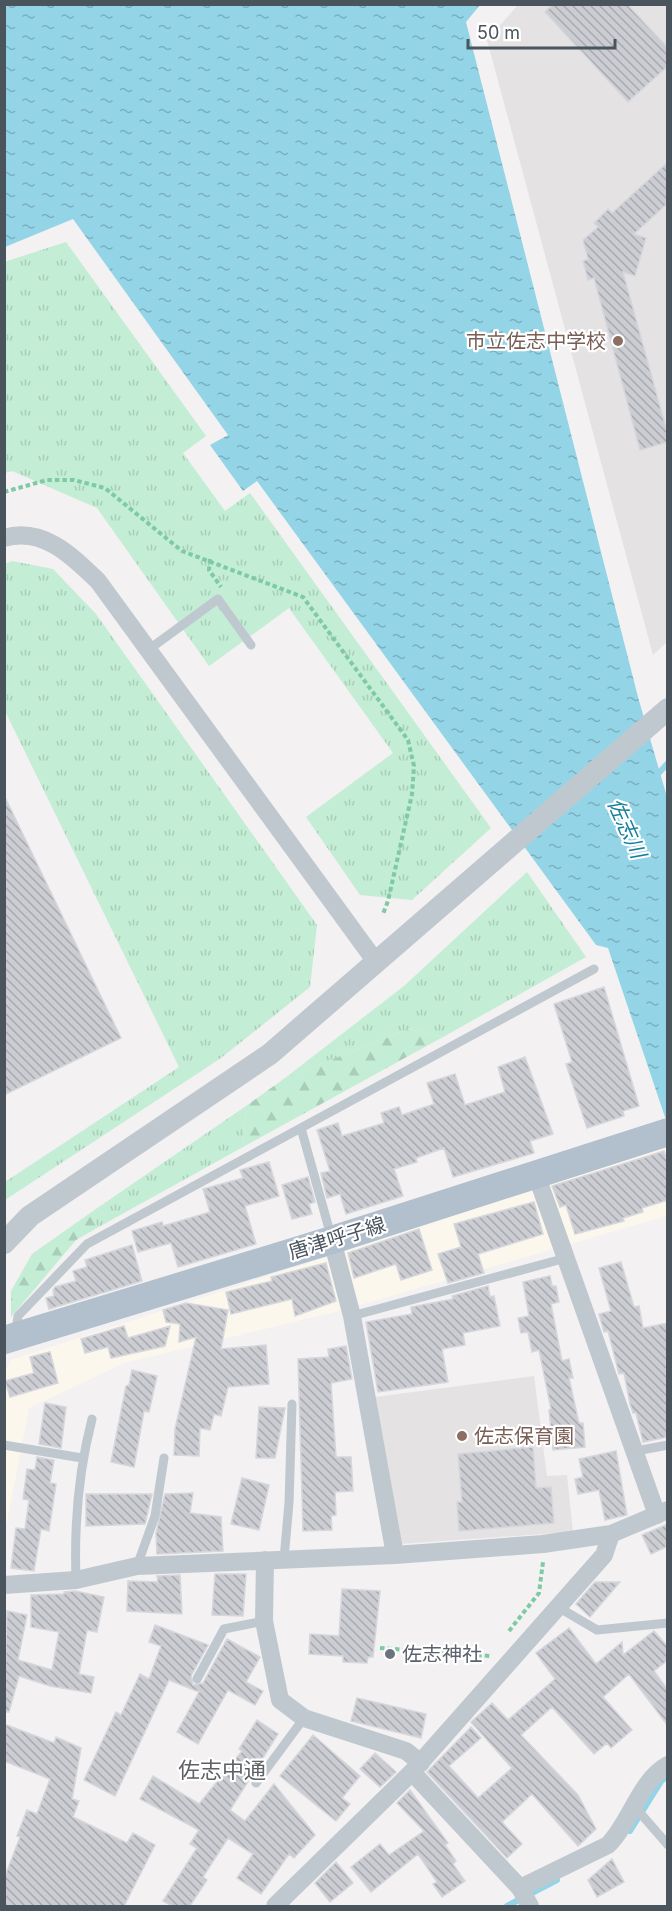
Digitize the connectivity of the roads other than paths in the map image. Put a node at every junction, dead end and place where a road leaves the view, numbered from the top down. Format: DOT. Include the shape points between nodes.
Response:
graph roads {
  1 [pos="4,538"];
  2 [pos="251,645"];
  3 [pos="148,650"];
  4 [pos="668,709"];
  5 [pos="376,962"];
  6 [pos="594,969"];
  7 [pos="301,1128"];
  8 [pos="662,1134"];
  9 [pos="536,1174"];
  10 [pos="332,1239"];
  11 [pos="4,1243"];
  12 [pos="563,1250"];
  13 [pos="352,1316"];
  14 [pos="10,1338"];
  15 [pos="292,1404"];
  16 [pos="92,1419"];
  17 [pos="4,1445"];
  18 [pos="668,1445"];
  19 [pos="636,1451"];
  20 [pos="81,1458"];
  21 [pos="164,1458"];
  22 [pos="662,1512"];
  23 [pos="610,1534"];
  24 [pos="395,1555"];
  25 [pos="284,1559"];
  26 [pos="265,1560"];
  27 [pos="137,1566"];
  28 [pos="76,1580"];
  29 [pos="4,1585"];
  30 [pos="558,1607"];
  31 [pos="264,1621"];
  32 [pos="668,1623"];
  33 [pos="196,1678"];
  34 [pos="304,1718"];
  35 [pos="668,1765"];
  36 [pos="416,1768"];
  37 [pos="256,1784"];
  38 [pos="640,1812"];
  39 [pos="668,1845"];
  40 [pos="526,1898"];
  41 [pos="275,1906"];
  1 -- 3 [label="street" via="40,538 68,551 98,581"];
  2 -- 3 [label="lane" via="218,599"];
  3 -- 5 [label="street"];
  4 -- 5 [label="street"];
  5 -- 11 [label="street" via="270,1053 30,1216"];
  6 -- 7 [label="lane"];
  7 -- 10 [label="lane"];
  7 -- 14 [label="lane" via="87,1244 18,1316"];
  8 -- 9 [label="main road, 唐津呼子線"];
  9 -- 10 [label="main road, 唐津呼子線"];
  9 -- 12 [label="street"];
  10 -- 13 [label="street"];
  10 -- 14 [label="main road, 唐津呼子線"];
  12 -- 13 [label="lane"];
  12 -- 19 [label="street"];
  13 -- 24 [label="street"];
  15 -- 25 [label="lane"];
  16 -- 20 [label="lane"];
  17 -- 20 [label="lane"];
  18 -- 19 [label="lane"];
  19 -- 22 [label="street"];
  20 -- 28 [label="lane" via="74,1526"];
  21 -- 27 [label="lane" via="155,1516"];
  22 -- 23 [label="street"];
  23 -- 24 [label="street" via="543,1544"];
  23 -- 30 [label="street" via="604,1555"];
  24 -- 25 [label="street"];
  25 -- 26 [label="street"];
  26 -- 27 [label="street"];
  26 -- 31 [label="street"];
  27 -- 28 [label="street"];
  28 -- 29 [label="street"];
  30 -- 32 [label="lane" via="597,1629"];
  30 -- 36 [label="street"];
  31 -- 33 [label="lane" via="224,1629"];
  31 -- 34 [label="street" via="280,1700"];
  34 -- 36 [label="street" via="406,1751"];
  34 -- 37 [label="lane"];
  35 -- 38 [label="street" via="657,1771"];
  36 -- 40 [label="street"];
  36 -- 41 [label="street"];
  38 -- 39 [label="lane"];
  38 -- 40 [label="street" via="608,1845"];
}
